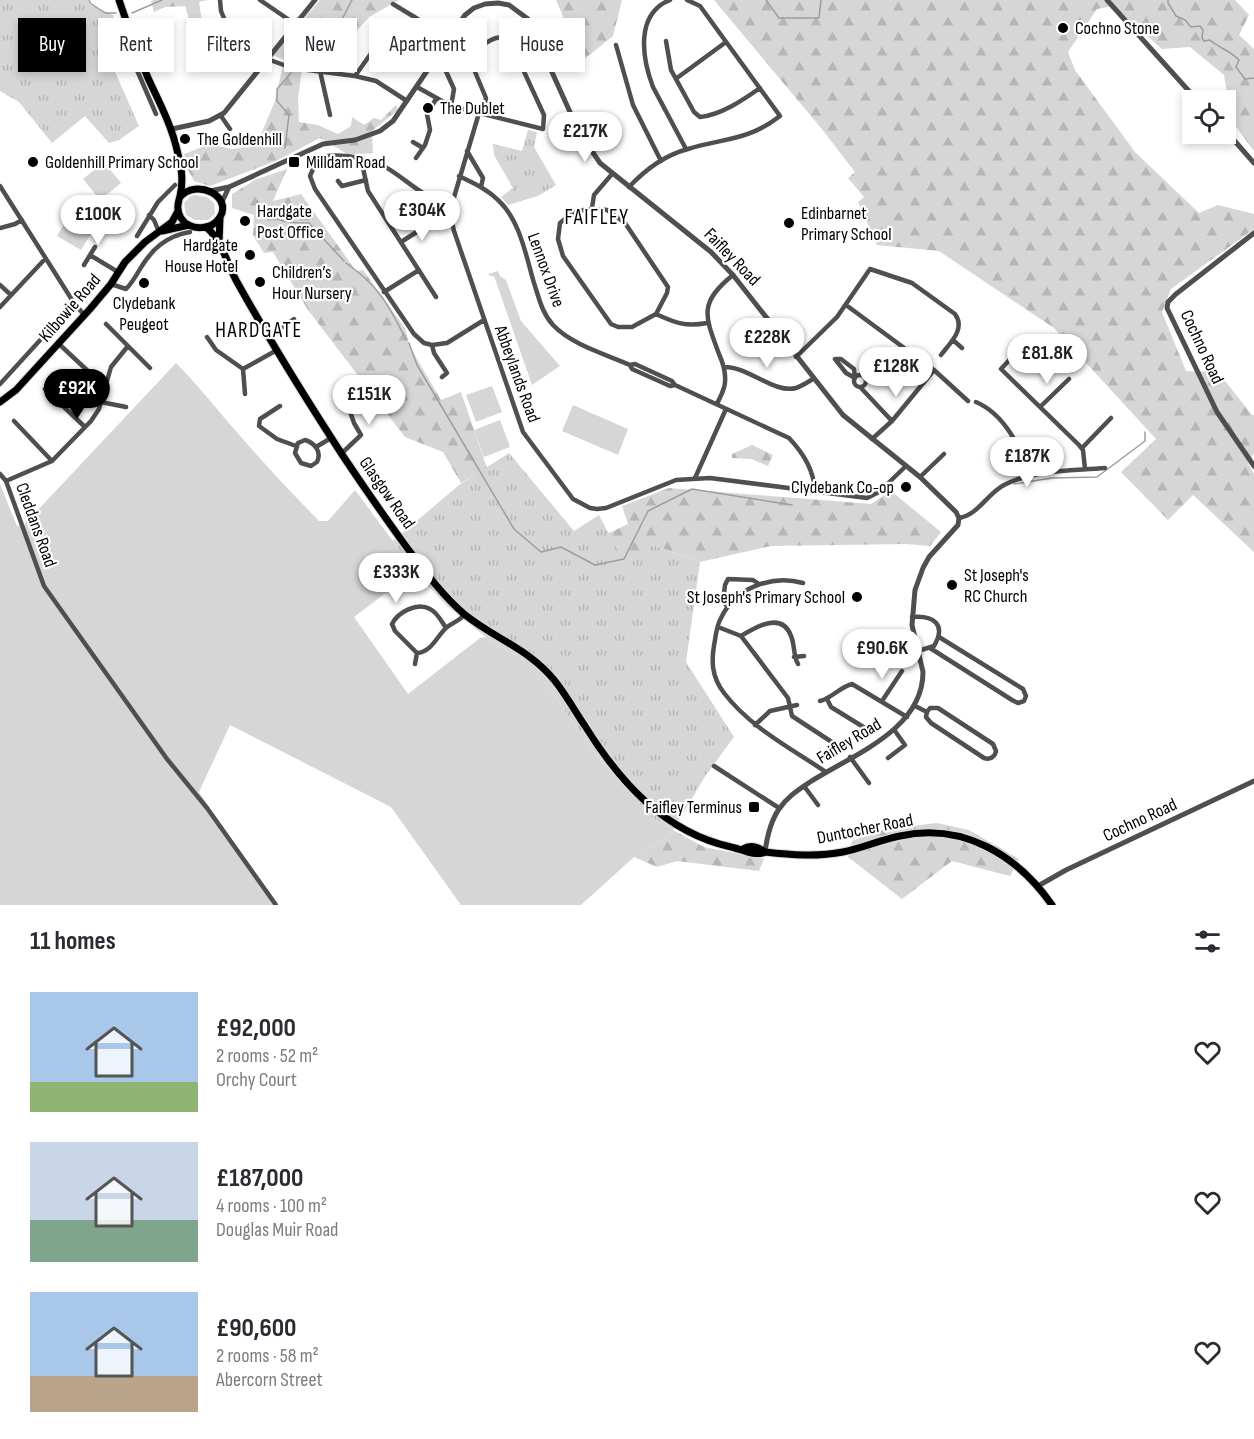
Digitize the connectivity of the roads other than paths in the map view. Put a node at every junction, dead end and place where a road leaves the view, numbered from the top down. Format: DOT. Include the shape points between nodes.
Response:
graph roads {
  1 [pos="119,0"];
  2 [pos="220,0"];
  3 [pos="260,0"];
  4 [pos="315,0"];
  5 [pos="670,0"];
  6 [pos="687,0"];
  7 [pos="1107,0"];
  8 [pos="393,4"];
  9 [pos="125,18"];
  10 [pos="223,18"];
  11 [pos="286,18"];
  12 [pos="300,18"];
  13 [pos="416,18"];
  14 [pos="463,18"];
  15 [pos="284,38"];
  16 [pos="666,41"];
  17 [pos="726,42"];
  18 [pos="616,45"];
  19 [pos="676,51"];
  20 [pos="668,52"];
  21 [pos="272,54"];
  22 [pos="369,55"];
  23 [pos="138,72"];
  24 [pos="146,72"];
  25 [pos="257,72"];
  26 [pos="320,72"];
  27 [pos="327,72"];
  28 [pos="427,72"];
  29 [pos="446,72"];
  30 [pos="355,76"];
  31 [pos="677,78"];
  32 [pos="417,87"];
  33 [pos="760,88"];
  34 [pos="1188,90"];
  35 [pos="436,99"];
  36 [pos="407,101"];
  37 [pos="451,106"];
  38 [pos="481,113"];
  39 [pos="156,114"];
  40 [pos="330,115"];
  41 [pos="221,116"];
  42 [pos="172,129"];
  43 [pos="230,129"];
  44 [pos="412,142"];
  45 [pos="1236,142"];
  46 [pos="423,148"];
  47 [pos="686,149"];
  48 [pos="467,151"];
  49 [pos="416,158"];
  50 [pos="361,159"];
  51 [pos="661,161"];
  52 [pos="1254,163"];
  53 [pos="612,174"];
  54 [pos="183,177"];
  55 [pos="459,177"];
  56 [pos="366,180"];
  57 [pos="338,181"];
  58 [pos="175,185"];
  59 [pos="0,186"];
  60 [pos="481,187"];
  61 [pos="629,187"];
  62 [pos="229,188"];
  63 [pos="192,189"];
  64 [pos="210,191"];
  65 [pos="180,197"];
  66 [pos="221,204"];
  67 [pos="452,204"];
  68 [pos="592,208"];
  69 [pos="178,211"];
  70 [pos="149,215"];
  71 [pos="220,218"];
  72 [pos="22,220"];
  73 [pos="431,223"];
  74 [pos="206,227"];
  75 [pos="0,228"];
  76 [pos="189,229"];
  77 [pos="159,231"];
  78 [pos="1254,232"];
  79 [pos="137,236"];
  80 [pos="401,242"];
  81 [pos="219,243"];
  82 [pos="95,247"];
  83 [pos="150,254"];
  84 [pos="90,255"];
  85 [pos="45,259"];
  86 [pos="155,261"];
  87 [pos="84,265"];
  88 [pos="419,270"];
  89 [pos="118,272"];
  90 [pos="733,275"];
  91 [pos="111,284"];
  92 [pos="0,285"];
  93 [pos="384,292"];
  94 [pos="11,295"];
  95 [pos="436,297"];
  96 [pos="74,303"];
  97 [pos="846,305"];
  98 [pos="0,307"];
  99 [pos="656,314"];
  100 [pos="85,315"];
  101 [pos="294,319"];
  102 [pos="484,320"];
  103 [pos="707,323"];
  104 [pos="106,324"];
  105 [pos="268,336"];
  106 [pos="207,338"];
  107 [pos="953,339"];
  108 [pos="1030,339"];
  109 [pos="59,344"];
  110 [pos="432,345"];
  111 [pos="128,346"];
  112 [pos="962,348"];
  113 [pos="277,350"];
  114 [pos="941,356"];
  115 [pos="796,357"];
  116 [pos="724,367"];
  117 [pos="150,368"];
  118 [pos="243,369"];
  119 [pos="934,370"];
  120 [pos="442,377"];
  121 [pos="855,378"];
  122 [pos="1070,378"];
  123 [pos="5,379"];
  124 [pos="813,379"];
  125 [pos="0,384"];
  126 [pos="105,387"];
  127 [pos="342,388"];
  128 [pos="861,388"];
  129 [pos="45,389"];
  130 [pos="16,390"];
  131 [pos="246,394"];
  132 [pos="968,401"];
  133 [pos="0,402"];
  134 [pos="101,402"];
  135 [pos="976,402"];
  136 [pos="717,404"];
  137 [pos="280,406"];
  138 [pos="126,407"];
  139 [pos="1040,407"];
  140 [pos="726,408"];
  141 [pos="1111,418"];
  142 [pos="14,421"];
  143 [pos="892,421"];
  144 [pos="85,427"];
  145 [pos="331,438"];
  146 [pos="872,439"];
  147 [pos="296,446"];
  148 [pos="316,447"];
  149 [pos="1082,448"];
  150 [pos="341,454"];
  151 [pos="944,454"];
  152 [pos="52,461"];
  153 [pos="906,466"];
  154 [pos="1254,466"];
  155 [pos="1105,468"];
  156 [pos="1085,469"];
  157 [pos="0,474"];
  158 [pos="1029,475"];
  159 [pos="920,477"];
  160 [pos="695,478"];
  161 [pos="6,481"];
  162 [pos="816,493"];
  163 [pos="958,518"];
  164 [pos="803,583"];
  165 [pos="759,584"];
  166 [pos="728,607"];
  167 [pos="465,614"];
  168 [pos="912,617"];
  169 [pos="792,621"];
  170 [pos="785,626"];
  171 [pos="717,627"];
  172 [pos="446,628"];
  173 [pos="741,636"];
  174 [pos="939,637"];
  175 [pos="930,648"];
  176 [pos="918,651"];
  177 [pos="417,653"];
  178 [pos="804,656"];
  179 [pos="794,657"];
  180 [pos="415,664"];
  181 [pos="798,664"];
  182 [pos="902,671"];
  183 [pos="827,699"];
  184 [pos="820,701"];
  185 [pos="882,701"];
  186 [pos="797,705"];
  187 [pos="790,706"];
  188 [pos="915,706"];
  189 [pos="927,712"];
  190 [pos="907,717"];
  191 [pos="755,725"];
  192 [pos="866,728"];
  193 [pos="895,730"];
  194 [pos="841,748"];
  195 [pos="850,757"];
  196 [pos="888,758"];
  197 [pos="714,766"];
  198 [pos="826,772"];
  199 [pos="1254,782"];
  200 [pos="869,783"];
  201 [pos="804,786"];
  202 [pos="818,805"];
  203 [pos="779,808"];
  204 [pos="767,841"];
  205 [pos="756,847"];
  206 [pos="742,849"];
  207 [pos="765,852"];
  208 [pos="1038,886"];
  209 [pos="276,905"];
  210 [pos="1052,905"];
  1 -- 9 [label="main road"];
  2 -- 10 [label="street"];
  3 -- 11 [label="street"];
  4 -- 12 [label="street"];
  5 -- 47 [label="street" via="655,8 646,23 643,43 653,87"];
  6 -- 17 [label="street" via="700,6"];
  7 -- 34 [label="street"];
  8 -- 13 [label="street"];
  14 -- 53 [label="street, Faifley Road" via="474,8 498,3 509,5 528,19 582,137"];
  15 -- 21 [label="street"];
  16 -- 20 [label="street"];
  17 -- 31 [label="street"];
  17 -- 33 [label="street"];
  18 -- 51 [label="street" via="633,105"];
  19 -- 20 [label="street"];
  20 -- 31 [label="street"];
  22 -- 30 [label="street"];
  23 -- 39 [label="street"];
  24 -- 42 [label="main road"];
  25 -- 41 [label="street"];
  26 -- 40 [label="street"];
  27 -- 30 [label="street"];
  28 -- 32 [label="street, Faifley Road"];
  29 -- 37 [label="street" via="454,89"];
  30 -- 36 [label="street" via="375,81"];
  31 -- 33 [label="street" via="700,117 743,100"];
  32 -- 35 [label="street"];
  32 -- 36 [label="street, Faifley Road"];
  33 -- 47 [label="street" via="780,116 764,129 746,136"];
  35 -- 37 [label="street"];
  35 -- 46 [label="street" via="427,114 430,130"];
  36 -- 62 [label="street, Faifley Road" via="380,131 355,141 323,144"];
  37 -- 38 [label="street"];
  38 -- 38 [label="street" via="486,98 470,60 488,42 499,36 508,37 544,115 543,129"];
  38 -- 48 [label="street, Abbeylands Road"];
  41 -- 42 [label="street"];
  41 -- 43 [label="street"];
  42 -- 54 [label="main road"];
  44 -- 46 [label="street"];
  45 -- 52 [label="street"];
  46 -- 49 [label="street"];
  47 -- 51 [label="street"];
  48 -- 55 [label="street, Abbeylands Road"];
  48 -- 60 [label="street" via="483,178"];
  50 -- 56 [label="street"];
  50 -- 67 [label="street" via="380,164 435,200"];
  50 -- 93 [label="street" via="322,157 310,176"];
  51 -- 61 [label="street"];
  53 -- 61 [label="street, Faifley Road"];
  53 -- 68 [label="street" via="594,195"];
  54 -- 63 [label="main road"];
  54 -- 65 [label="main road"];
  55 -- 60 [label="street, Lennox Drive"];
  55 -- 67 [label="street, Abbeylands Road"];
  56 -- 57 [label="street" via="342,186"];
  56 -- 80 [label="street" via="368,191"];
  58 -- 70 [label="street"];
  59 -- 72 [label="street"];
  60 -- 136 [label="street, Lennox Drive" via="510,213 542,308 552,324 642,374"];
  61 -- 90 [label="street, Faifley Road" via="711,252"];
  62 -- 64 [label="street, Faifley Road"];
  62 -- 66 [label="street"];
  63 -- 64 [label="main road"];
  63 -- 65 [label="main road"];
  64 -- 66 [label="main road"];
  65 -- 69 [label="main road"];
  66 -- 71 [label="main road"];
  67 -- 102 [label="street, Abbeylands Road" via="454,231"];
  68 -- 99 [label="street" via="607,210 625,223 664,280 667,293"];
  68 -- 99 [label="street" via="572,213 560,223 558,239 563,256 610,324 632,327"];
  69 -- 76 [label="main road"];
  69 -- 77 [label="main road, Kilbowie Road" via="172,222"];
  70 -- 77 [label="street"];
  70 -- 79 [label="street"];
  71 -- 74 [label="main road"];
  71 -- 81 [label="main road, Glasgow Road"];
  72 -- 75 [label="street"];
  72 -- 85 [label="street"];
  73 -- 80 [label="street"];
  74 -- 76 [label="main road"];
  74 -- 81 [label="main road, Glasgow Road"];
  76 -- 77 [label="main road, Kilbowie Road"];
  76 -- 83 [label="street"];
  77 -- 89 [label="main road, Kilbowie Road"];
  78 -- 154 [label="street, Cochno Road" via="1176,294 1167,308 1217,412"];
  80 -- 88 [label="street"];
  81 -- 105 [label="main road, Glasgow Road"];
  82 -- 84 [label="street"];
  83 -- 86 [label="street"];
  83 -- 91 [label="street" via="126,289"];
  84 -- 87 [label="street"];
  84 -- 89 [label="street"];
  85 -- 94 [label="street"];
  85 -- 96 [label="street"];
  88 -- 93 [label="street"];
  88 -- 95 [label="street"];
  89 -- 91 [label="main road, Kilbowie Road"];
  90 -- 103 [label="street" via="711,297"];
  90 -- 115 [label="street, Faifley Road"];
  91 -- 100 [label="main road, Kilbowie Road"];
  92 -- 94 [label="street"];
  93 -- 110 [label="street" via="414,334"];
  94 -- 98 [label="street"];
  96 -- 100 [label="street"];
  96 -- 123 [label="street"];
  97 -- 107 [label="street" via="870,269 912,283 953,311 960,325"];
  97 -- 115 [label="street"];
  97 -- 119 [label="street"];
  99 -- 103 [label="street" via="676,324"];
  100 -- 109 [label="main road, Kilbowie Road"];
  101 -- 105 [label="street"];
  102 -- 110 [label="street" via="447,343"];
  102 -- 160 [label="street, Abbeylands Road" via="523,432 573,499 590,508 606,508 676,480"];
  103 -- 116 [label="street"];
  104 -- 111 [label="street"];
  105 -- 113 [label="main road, Glasgow Road"];
  106 -- 118 [label="street" via="216,350"];
  107 -- 112 [label="street"];
  107 -- 114 [label="street"];
  108 -- 139 [label="street" via="1001,369"];
  109 -- 126 [label="street"];
  109 -- 130 [label="main road, Kilbowie Road"];
  110 -- 120 [label="street" via="447,373"];
  111 -- 117 [label="street"];
  111 -- 126 [label="street" via="111,367"];
  113 -- 118 [label="street"];
  113 -- 145 [label="main road, Glasgow Road"];
  115 -- 124 [label="street, Faifley Road"];
  116 -- 124 [label="street" via="734,367 785,389"];
  116 -- 136 [label="street" via="725,383"];
  118 -- 131 [label="street"];
  119 -- 132 [label="street"];
  119 -- 143 [label="street"];
  121 -- 121 [label="street" via="846,373 835,359 852,367"];
  121 -- 128 [label="street" via="854,384"];
  121 -- 128 [label="street" via="865,378 866,384"];
  122 -- 139 [label="street"];
  123 -- 125 [label="street"];
  123 -- 130 [label="street"];
  124 -- 146 [label="street, Faifley Road" via="843,415"];
  126 -- 134 [label="street"];
  127 -- 150 [label="street" via="361,435"];
  128 -- 143 [label="street"];
  129 -- 144 [label="street"];
  130 -- 133 [label="main road, Kilbowie Road"];
  134 -- 138 [label="street"];
  134 -- 144 [label="street"];
  135 -- 158 [label="street" via="991,410 1010,433"];
  136 -- 140 [label="street, Lennox Drive"];
  137 -- 147 [label="street" via="260,419 259,426"];
  139 -- 149 [label="street"];
  140 -- 160 [label="street"];
  140 -- 162 [label="street, Lennox Drive" via="789,438 809,463"];
  141 -- 149 [label="street"];
  142 -- 152 [label="street"];
  143 -- 146 [label="street"];
  144 -- 152 [label="street"];
  145 -- 148 [label="street"];
  145 -- 150 [label="main road, Glasgow Road"];
  146 -- 153 [label="street, Faifley Road"];
  147 -- 148 [label="street" via="305,440"];
  147 -- 148 [label="street" via="295,453 307,466 317,462"];
  149 -- 156 [label="street"];
  150 -- 167 [label="main road, Glasgow Road" via="413,556"];
  151 -- 159 [label="street"];
  152 -- 161 [label="street"];
  153 -- 159 [label="street, Faifley Road"];
  153 -- 162 [label="street, Abbeylands Road" via="872,497"];
  155 -- 156 [label="street"];
  156 -- 158 [label="street"];
  157 -- 161 [label="street, Cleddans Road"];
  158 -- 163 [label="street" via="998,488 972,513"];
  159 -- 163 [label="street, Faifley Road" via="953,508"];
  160 -- 162 [label="street, Abbeylands Road"];
  161 -- 209 [label="street, Cleddans Road" via="44,586"];
  163 -- 168 [label="street, Faifley Road" via="958,525 922,568"];
  164 -- 165 [label="street" via="772,580"];
  165 -- 166 [label="street" via="739,595"];
  165 -- 166 [label="street" via="728,579 723,602"];
  166 -- 171 [label="street"];
  167 -- 172 [label="street"];
  167 -- 206 [label="main road, Glasgow Road" via="542,666 614,767 653,809 694,835"];
  168 -- 174 [label="street" via="932,619 939,627"];
  168 -- 176 [label="street, Faifley Road"];
  169 -- 170 [label="street"];
  170 -- 173 [label="street" via="766,622"];
  170 -- 179 [label="street" via="791,635"];
  171 -- 173 [label="street"];
  171 -- 191 [label="street" via="711,658 715,676 723,692"];
  172 -- 177 [label="street" via="430,648"];
  172 -- 177 [label="street" via="428,607 409,608 395,618 395,630"];
  173 -- 187 [label="street"];
  174 -- 175 [label="street"];
  174 -- 175 [label="street" via="1023,689 1024,701 1012,700"];
  175 -- 176 [label="street"];
  176 -- 188 [label="street, Faifley Road" via="923,679"];
  177 -- 180 [label="street"];
  178 -- 179 [label="street"];
  179 -- 181 [label="street"];
  182 -- 185 [label="street"];
  183 -- 184 [label="street"];
  183 -- 185 [label="street" via="852,684"];
  183 -- 192 [label="street" via="831,707"];
  185 -- 190 [label="street"];
  186 -- 187 [label="street"];
  187 -- 191 [label="street" via="770,711"];
  187 -- 194 [label="street" via="792,716"];
  188 -- 189 [label="street"];
  188 -- 190 [label="street, Faifley Road"];
  189 -- 189 [label="street" via="938,708 986,739 995,746 994,756 984,758 927,720"];
  190 -- 193 [label="street, Faifley Road"];
  191 -- 198 [label="street"];
  193 -- 195 [label="street, Faifley Road"];
  193 -- 196 [label="street" via="905,745"];
  195 -- 198 [label="street, Faifley Road"];
  195 -- 200 [label="street"];
  197 -- 203 [label="street"];
  198 -- 201 [label="street, Faifley Road"];
  199 -- 208 [label="street, Cochno Road"];
  201 -- 202 [label="street"];
  201 -- 203 [label="street, Faifley Road"];
  203 -- 204 [label="street, Faifley Road"];
  204 -- 205 [label="street"];
  204 -- 207 [label="street, Faifley Road"];
  205 -- 206 [label="main road, Glasgow Road"];
  205 -- 207 [label="main road"];
  206 -- 207 [label="main road, Glasgow Road"];
  207 -- 208 [label="main road, Duntocher Road" via="827,854 901,835 943,834 974,841 1002,855"];
  208 -- 210 [label="main road, Duntocher Road"];
}
